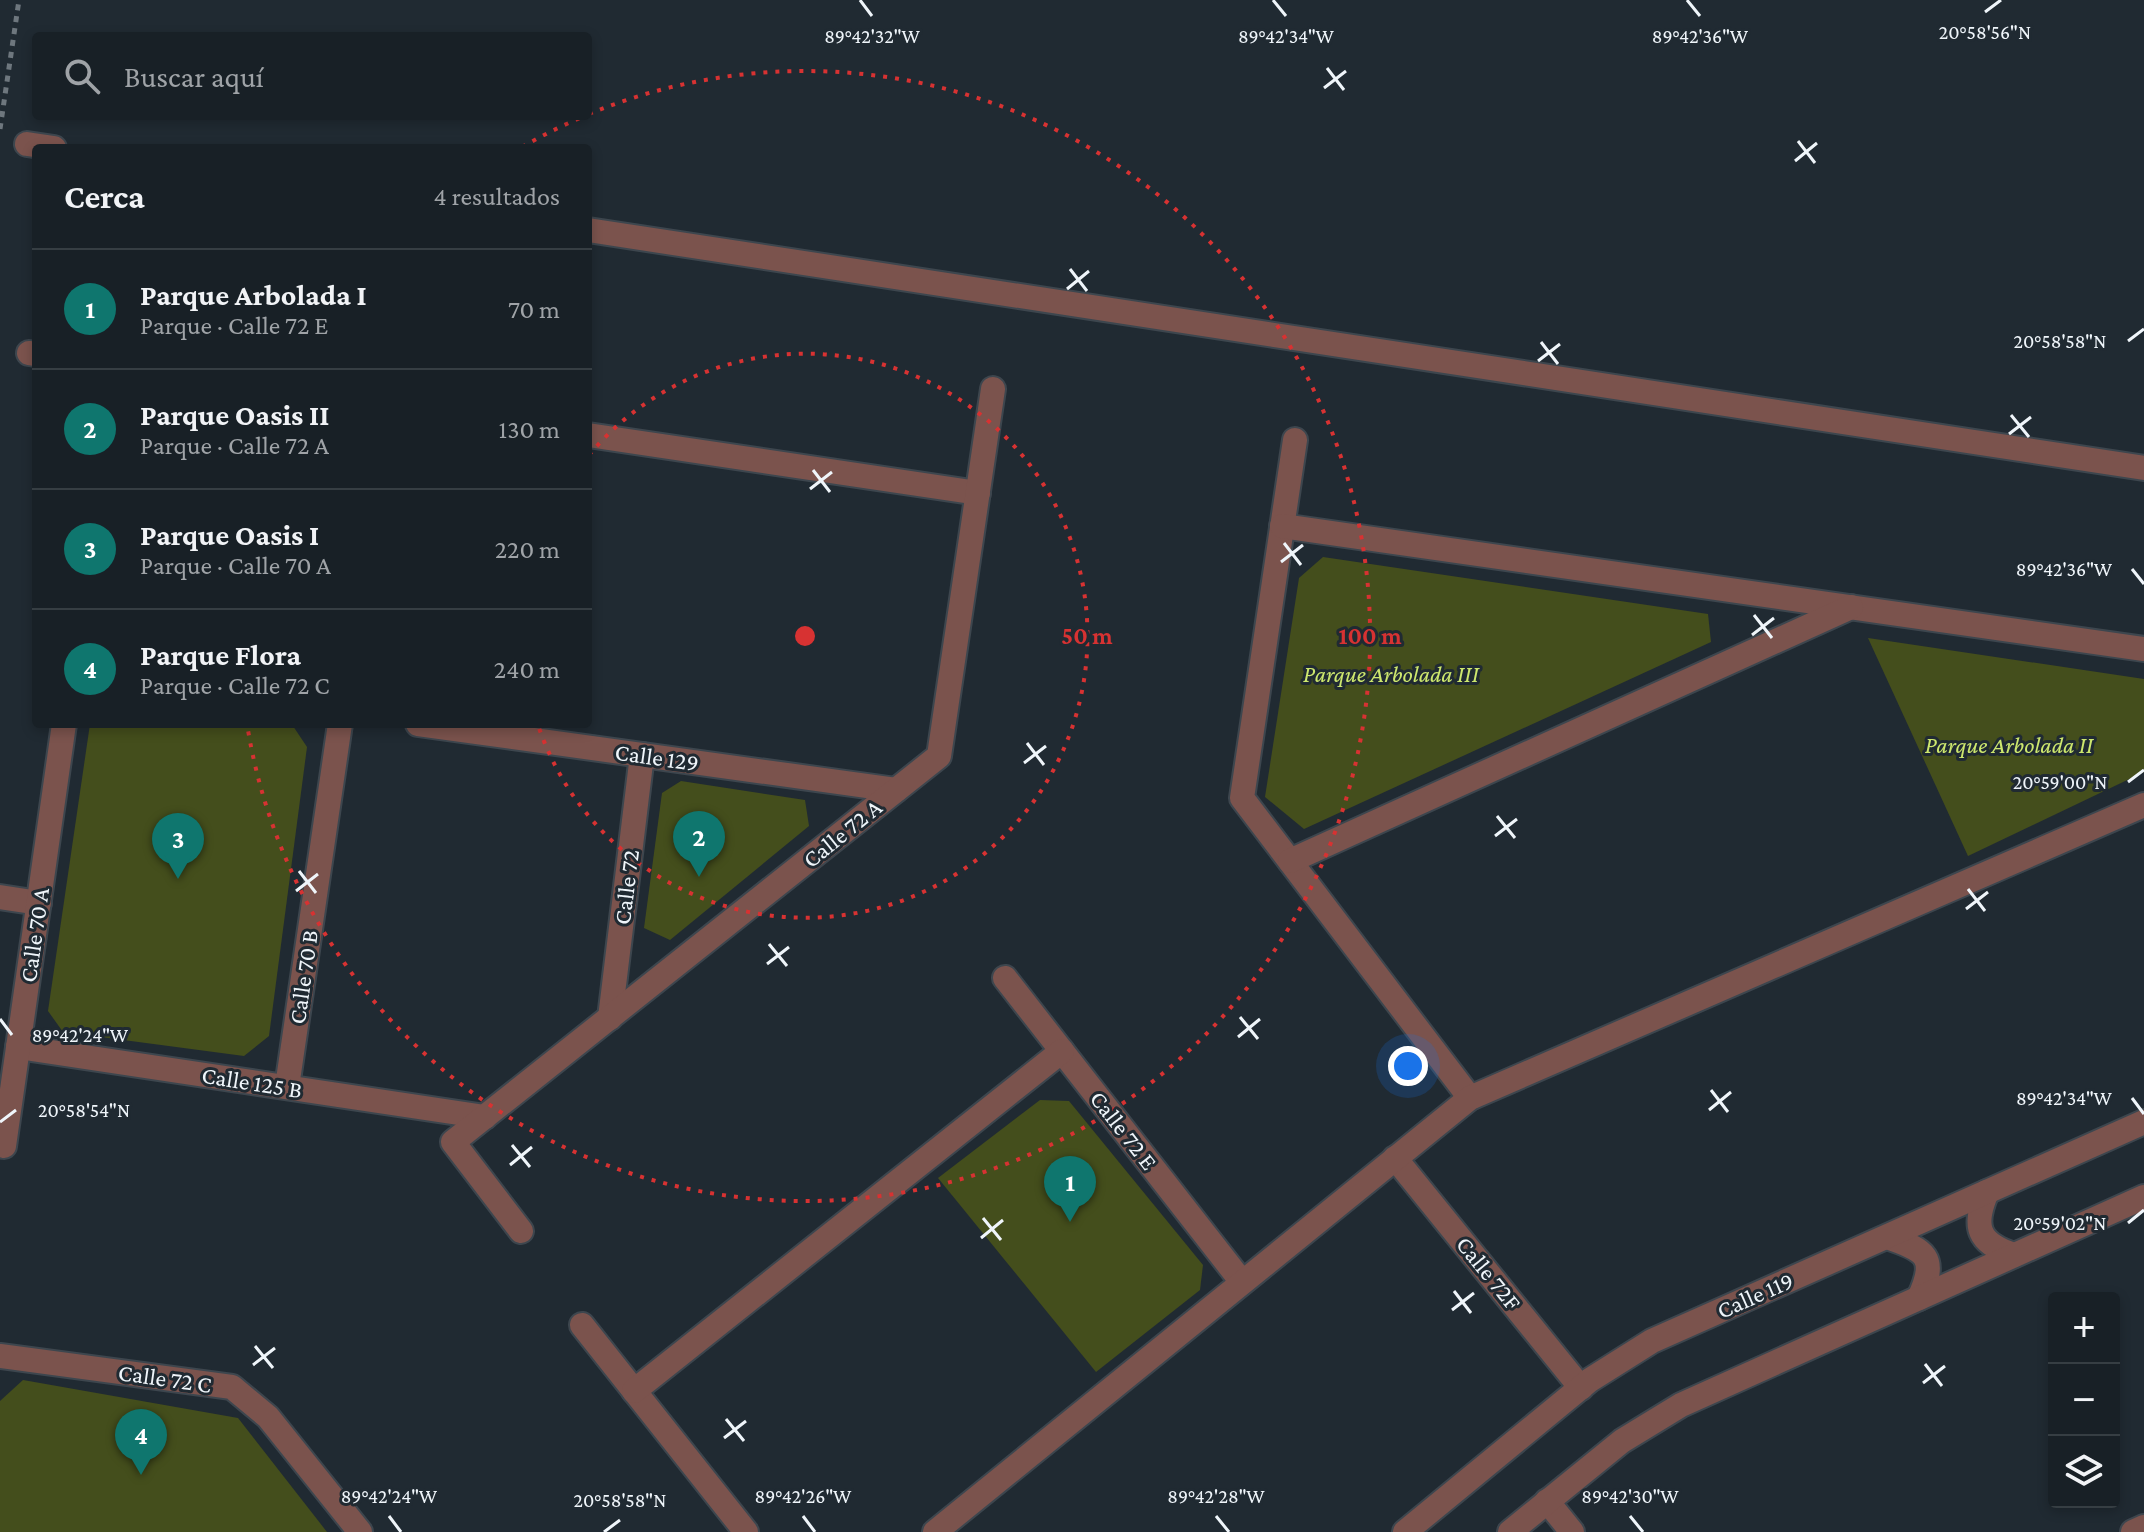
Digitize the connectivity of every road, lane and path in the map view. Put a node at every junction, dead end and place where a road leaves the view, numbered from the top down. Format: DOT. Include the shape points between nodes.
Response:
graph roads {
  1 [pos="19,0"];
  2 [pos="0,130"];
  3 [pos="27,144"];
  4 [pos="32,145"];
  5 [pos="592,231"];
  6 [pos="993,389"];
  7 [pos="592,436"];
  8 [pos="1295,440"];
  9 [pos="2144,468"];
  10 [pos="978,493"];
  11 [pos="1282,526"];
  12 [pos="1851,607"];
  13 [pos="2144,649"];
  14 [pos="63,728"];
  15 [pos="339,728"];
  16 [pos="447,728"];
  17 [pos="642,755"];
  18 [pos="896,790"];
  19 [pos="2144,805"];
  20 [pos="1290,861"];
  21 [pos="0,897"];
  22 [pos="39,903"];
  23 [pos="1005,978"];
  24 [pos="610,1018"];
  25 [pos="18,1047"];
  26 [pos="1062,1051"];
  27 [pos="287,1087"];
  28 [pos="1470,1098"];
  29 [pos="485,1117"];
  30 [pos="2144,1122"];
  31 [pos="4,1146"];
  32 [pos="1395,1158"];
  33 [pos="1987,1192"];
  34 [pos="2144,1197"];
  35 [pos="521,1231"];
  36 [pos="1887,1237"];
  37 [pos="2014,1255"];
  38 [pos="1242,1282"];
  39 [pos="1919,1298"];
  40 [pos="582,1325"];
  41 [pos="0,1356"];
  42 [pos="1581,1388"];
  43 [pos="634,1391"];
  44 [pos="1547,1501"];
  45 [pos="2144,1527"];
  46 [pos="360,1532"];
  47 [pos="746,1532"];
  48 [pos="935,1532"];
  49 [pos="1405,1532"];
  50 [pos="1510,1532"];
  51 [pos="1572,1532"];
  52 [pos="2133,1532"];
  1 -- 2 [label="path"];
  3 -- 4 [label="street"];
  5 -- 9 [label="street"];
  6 -- 10 [label="street, Calle 72 A"];
  7 -- 10 [label="street"];
  8 -- 11 [label="street"];
  10 -- 18 [label="street, Calle 72 A" via="939,756"];
  11 -- 12 [label="street"];
  11 -- 20 [label="street" via="1242,798"];
  12 -- 13 [label="street"];
  12 -- 20 [label="street"];
  14 -- 22 [label="street, Calle 70 A"];
  15 -- 27 [label="street, Calle 70 B"];
  16 -- 17 [label="street, Calle 129"];
  17 -- 18 [label="street, Calle 129"];
  17 -- 24 [label="street, Calle 72"];
  18 -- 24 [label="street, Calle 72 A"];
  19 -- 28 [label="street"];
  20 -- 28 [label="street"];
  21 -- 22 [label="street"];
  22 -- 25 [label="street, Calle 70 A"];
  23 -- 26 [label="street, Calle 72 E"];
  24 -- 29 [label="street, Calle 72 A"];
  25 -- 27 [label="street, Calle 125 B"];
  25 -- 31 [label="street, Calle 70 A"];
  26 -- 38 [label="street, Calle 72 E"];
  26 -- 43 [label="street"];
  27 -- 29 [label="street, Calle 125 B"];
  28 -- 32 [label="street"];
  29 -- 35 [label="street, Calle 72 A" via="453,1142"];
  30 -- 33 [label="street, Calle 119"];
  32 -- 38 [label="street"];
  32 -- 42 [label="street, Calle 72F"];
  33 -- 36 [label="street, Calle 119"];
  33 -- 37 [label="street" via="1977,1214 1981,1233 1992,1248"];
  34 -- 37 [label="street"];
  36 -- 39 [label="street" via="1916,1246 1926,1259 1929,1276"];
  36 -- 42 [label="street, Calle 119" via="1652,1341"];
  37 -- 39 [label="street"];
  38 -- 48 [label="street"];
  39 -- 44 [label="street" via="1681,1405 1622,1441"];
  40 -- 43 [label="street"];
  41 -- 46 [label="street, Calle 72 C" via="232,1387 268,1417"];
  42 -- 49 [label="street, Calle 119"];
  43 -- 47 [label="street"];
  44 -- 50 [label="street"];
  44 -- 51 [label="street"];
  45 -- 52 [label="street"];
}
